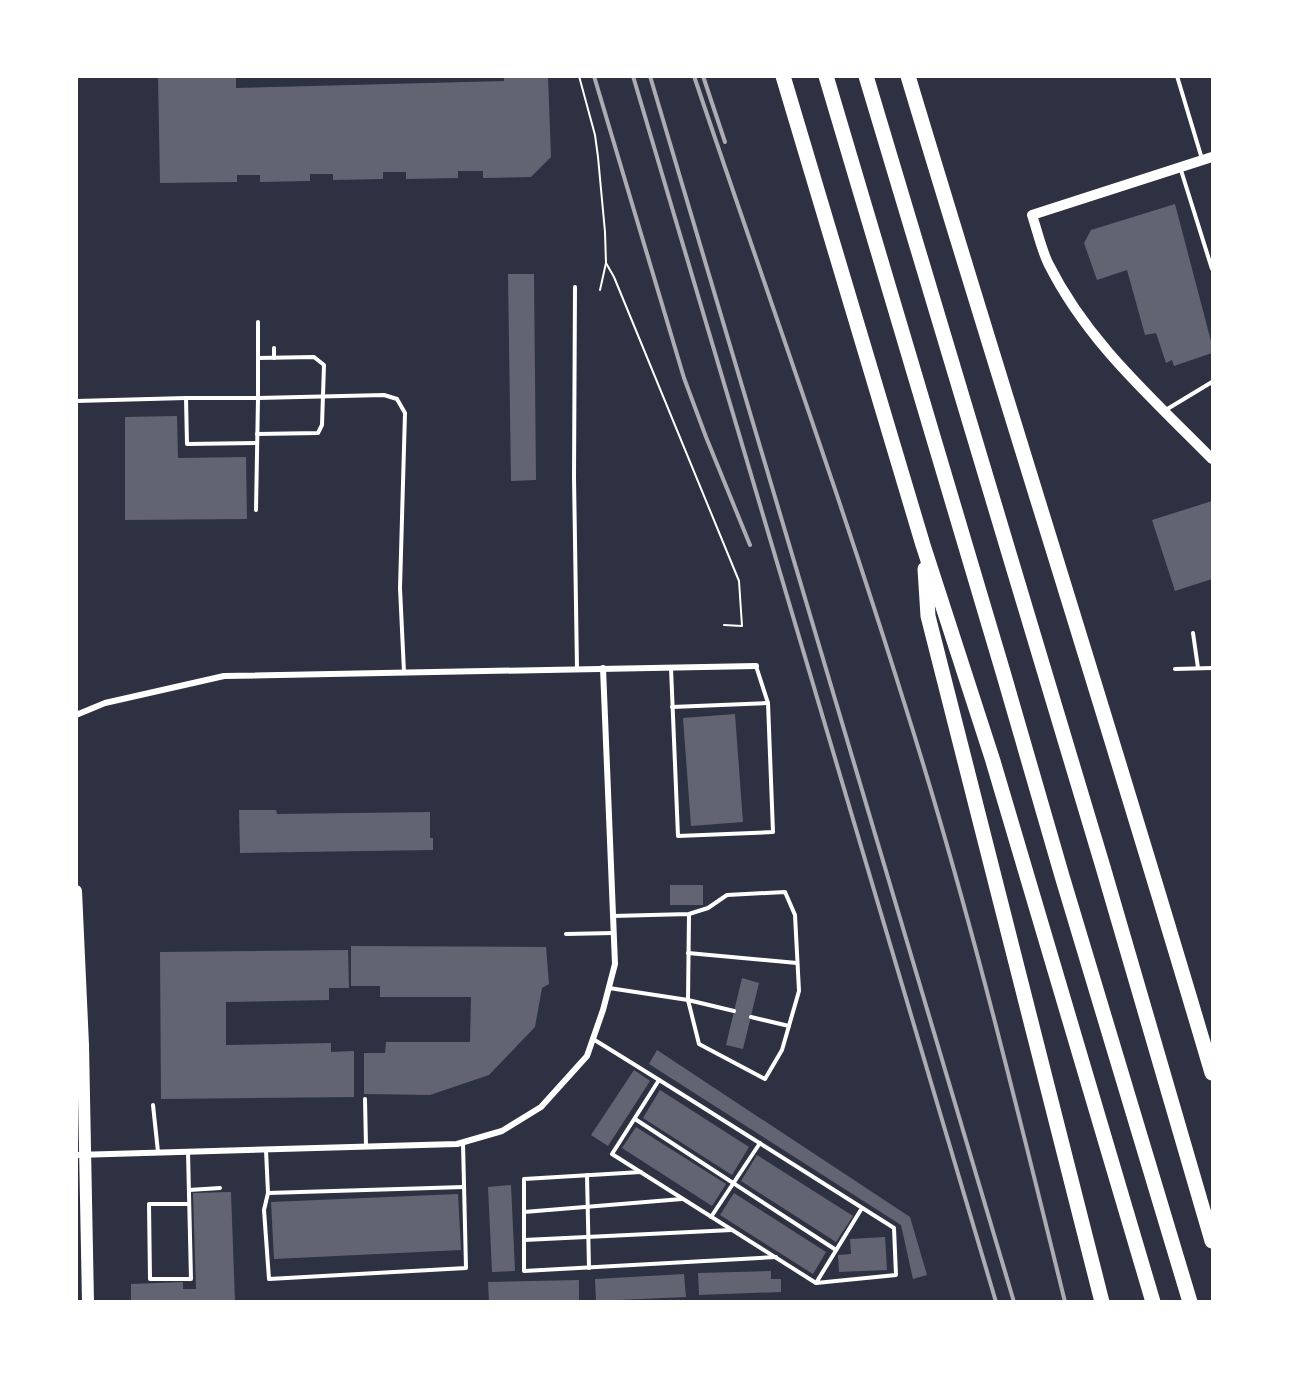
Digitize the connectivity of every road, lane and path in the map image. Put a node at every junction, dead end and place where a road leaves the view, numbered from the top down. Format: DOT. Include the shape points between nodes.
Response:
graph roads {
  1 [pos="579,76"];
  2 [pos="783,76"];
  3 [pos="826,76"];
  4 [pos="866,76"];
  5 [pos="908,76"];
  6 [pos="1177,76"];
  7 [pos="1207,158"];
  8 [pos="1180,167"];
  9 [pos="606,263"];
  10 [pos="1212,269"];
  11 [pos="575,287"];
  12 [pos="600,290"];
  13 [pos="258,322"];
  14 [pos="274,348"];
  15 [pos="258,358"];
  16 [pos="274,358"];
  17 [pos="1212,382"];
  18 [pos="323,395"];
  19 [pos="186,398"];
  20 [pos="258,398"];
  21 [pos="76,401"];
  22 [pos="1164,412"];
  23 [pos="257,434"];
  24 [pos="257,443"];
  25 [pos="1212,459"];
  26 [pos="256,510"];
  27 [pos="923,545"];
  28 [pos="724,625"];
  29 [pos="1193,633"];
  30 [pos="756,666"];
  31 [pos="671,667"];
  32 [pos="603,668"];
  33 [pos="1198,668"];
  34 [pos="1212,668"];
  35 [pos="577,669"];
  36 [pos="1175,669"];
  37 [pos="404,673"];
  38 [pos="768,703"];
  39 [pos="672,706"];
  40 [pos="76,715"];
  41 [pos="76,891"];
  42 [pos="689,914"];
  43 [pos="613,916"];
  44 [pos="614,933"];
  45 [pos="566,934"];
  46 [pos="688,953"];
  47 [pos="797,963"];
  48 [pos="609,988"];
  49 [pos="688,1000"];
  50 [pos="734,1011"];
  51 [pos="751,1017"];
  52 [pos="789,1026"];
  53 [pos="593,1039"];
  54 [pos="1212,1073"];
  55 [pos="659,1080"];
  56 [pos="365,1099"];
  57 [pos="153,1105"];
  58 [pos="635,1119"];
  59 [pos="463,1143"];
  60 [pos="760,1143"];
  61 [pos="366,1147"];
  62 [pos="266,1150"];
  63 [pos="188,1152"];
  64 [pos="158,1154"];
  65 [pos="81,1155"];
  66 [pos="641,1172"];
  67 [pos="587,1175"];
  68 [pos="733,1184"];
  69 [pos="464,1187"];
  70 [pos="220,1188"];
  71 [pos="189,1190"];
  72 [pos="268,1193"];
  73 [pos="683,1199"];
  74 [pos="189,1204"];
  75 [pos="588,1206"];
  76 [pos="862,1208"];
  77 [pos="524,1212"];
  78 [pos="711,1216"];
  79 [pos="732,1230"];
  80 [pos="589,1237"];
  81 [pos="524,1240"];
  82 [pos="1212,1241"];
  83 [pos="836,1250"];
  84 [pos="776,1257"];
  85 [pos="589,1268"];
  86 [pos="816,1283"];
  87 [pos="88,1302"];
  88 [pos="1102,1302"];
  89 [pos="1153,1302"];
  90 [pos="1190,1302"];
  1 -- 9 [label="path" via="595,135"];
  2 -- 27 [label="highway"];
  3 -- 90 [label="highway"];
  4 -- 82 [label="highway"];
  5 -- 54 [label="highway"];
  6 -- 7 [label="lane"];
  7 -- 8 [label="street"];
  8 -- 10 [label="lane"];
  8 -- 22 [label="street" via="1032,215 1047,260 1080,317 1105,350"];
  9 -- 12 [label="path"];
  9 -- 28 [label="path" via="740,581 742,626"];
  11 -- 35 [label="lane"];
  13 -- 15 [label="lane"];
  14 -- 16 [label="lane"];
  15 -- 16 [label="lane"];
  15 -- 20 [label="lane"];
  16 -- 18 [label="lane" via="314,357 324,365"];
  17 -- 22 [label="lane"];
  18 -- 20 [label="lane"];
  18 -- 23 [label="lane" via="318,433"];
  18 -- 37 [label="lane" via="384,394 397,399 405,412 400,588"];
  19 -- 20 [label="lane"];
  19 -- 21 [label="lane"];
  19 -- 24 [label="lane" via="187,444"];
  20 -- 23 [label="lane"];
  22 -- 25 [label="street"];
  23 -- 24 [label="lane"];
  24 -- 26 [label="lane"];
  27 -- 88 [label="highway" via="928,616"];
  27 -- 89 [label="highway" via="993,761"];
  29 -- 33 [label="lane"];
  30 -- 31 [label="street"];
  30 -- 38 [label="lane"];
  31 -- 32 [label="street"];
  31 -- 39 [label="lane"];
  32 -- 35 [label="street"];
  32 -- 43 [label="street"];
  33 -- 34 [label="lane"];
  33 -- 36 [label="lane"];
  35 -- 37 [label="street"];
  37 -- 40 [label="street" via="224,676 105,703"];
  38 -- 39 [label="lane"];
  38 -- 39 [label="lane" via="773,832 690,836 678,836"];
  41 -- 65 [label="main road"];
  42 -- 43 [label="lane"];
  42 -- 46 [label="lane"];
  42 -- 47 [label="lane" via="727,896 785,892 795,915"];
  43 -- 44 [label="street"];
  44 -- 45 [label="lane"];
  44 -- 48 [label="street" via="615,964"];
  46 -- 47 [label="lane"];
  46 -- 49 [label="lane"];
  47 -- 52 [label="lane" via="799,991"];
  48 -- 49 [label="lane"];
  48 -- 53 [label="street"];
  49 -- 50 [label="lane"];
  49 -- 52 [label="lane" via="699,1044 765,1079 782,1050"];
  51 -- 52 [label="lane"];
  53 -- 55 [label="lane"];
  53 -- 59 [label="street" via="587,1056 541,1107 502,1131"];
  55 -- 58 [label="lane"];
  55 -- 60 [label="lane"];
  56 -- 61 [label="lane"];
  57 -- 64 [label="lane"];
  58 -- 66 [label="lane" via="612,1154"];
  58 -- 68 [label="lane"];
  59 -- 61 [label="street"];
  59 -- 69 [label="lane"];
  60 -- 68 [label="lane"];
  60 -- 76 [label="lane"];
  61 -- 62 [label="street"];
  62 -- 63 [label="street"];
  62 -- 72 [label="lane"];
  63 -- 64 [label="street"];
  63 -- 71 [label="lane"];
  64 -- 65 [label="street"];
  65 -- 87 [label="main road"];
  66 -- 67 [label="lane"];
  66 -- 73 [label="lane"];
  67 -- 75 [label="lane"];
  67 -- 77 [label="lane" via="524,1179"];
  68 -- 78 [label="lane"];
  68 -- 83 [label="lane"];
  69 -- 72 [label="lane"];
  69 -- 72 [label="lane" via="466,1268 269,1279 264,1210"];
  70 -- 71 [label="lane"];
  71 -- 74 [label="lane"];
  73 -- 75 [label="lane"];
  73 -- 78 [label="lane"];
  74 -- 74 [label="lane" via="191,1279 150,1279 149,1204"];
  75 -- 77 [label="lane"];
  75 -- 80 [label="lane"];
  76 -- 83 [label="lane"];
  76 -- 86 [label="lane" via="894,1228 896,1275"];
  77 -- 81 [label="lane"];
  78 -- 79 [label="lane"];
  79 -- 80 [label="lane"];
  79 -- 84 [label="lane"];
  80 -- 81 [label="lane"];
  80 -- 85 [label="lane"];
  81 -- 85 [label="lane" via="524,1271"];
  83 -- 86 [label="lane"];
  84 -- 85 [label="lane"];
  84 -- 86 [label="lane"];
}
